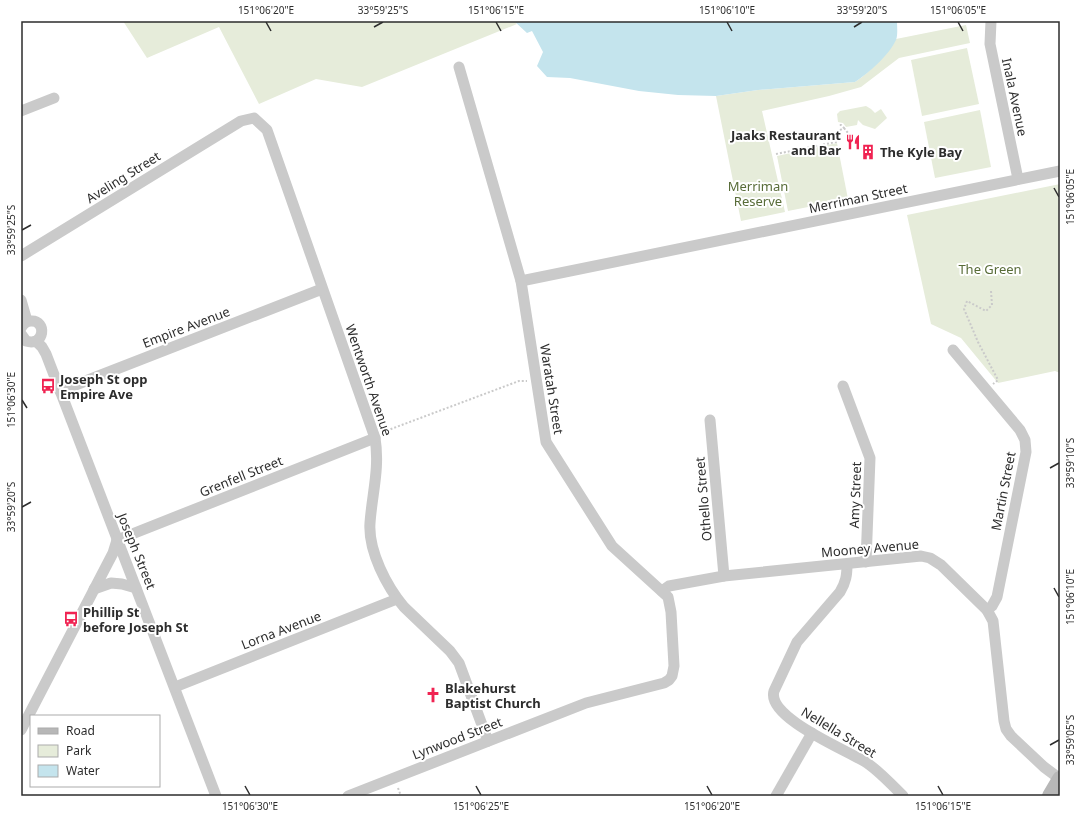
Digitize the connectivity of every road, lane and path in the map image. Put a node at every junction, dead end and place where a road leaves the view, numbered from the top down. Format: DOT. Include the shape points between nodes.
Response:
graph roads {
  1 [pos="991,21"];
  2 [pos="459,67"];
  3 [pos="54,98"];
  4 [pos="21,112"];
  5 [pos="240,121"];
  6 [pos="838,125"];
  7 [pos="844,128"];
  8 [pos="852,138"];
  9 [pos="776,154"];
  10 [pos="1060,171"];
  11 [pos="1018,179"];
  12 [pos="21,256"];
  13 [pos="521,282"];
  14 [pos="322,289"];
  15 [pos="991,291"];
  16 [pos="21,300"];
  17 [pos="23,333"];
  18 [pos="36,341"];
  19 [pos="954,350"];
  20 [pos="536,381"];
  21 [pos="843,386"];
  22 [pos="986,389"];
  23 [pos="60,391"];
  24 [pos="710,420"];
  25 [pos="375,438"];
  26 [pos="117,540"];
  27 [pos="866,562"];
  28 [pos="847,564"];
  29 [pos="724,576"];
  30 [pos="136,588"];
  31 [pos="94,589"];
  32 [pos="662,591"];
  33 [pos="397,599"];
  34 [pos="987,610"];
  35 [pos="669,680"];
  36 [pos="175,687"];
  37 [pos="21,730"];
  38 [pos="812,733"];
  39 [pos="488,741"];
  40 [pos="1060,779"];
  41 [pos="216,796"];
  42 [pos="348,796"];
  43 [pos="776,796"];
  44 [pos="904,796"];
  45 [pos="1050,796"];
  1 -- 11 [label="street, Inala Avenue" via="990,44"];
  2 -- 13 [label="street, Waratah Street"];
  3 -- 4 [label="street"];
  5 -- 12 [label="street, Aveling Street"];
  5 -- 14 [label="street, Wentworth Avenue" via="254,118 267,130"];
  6 -- 7 [label="path"];
  7 -- 8 [label="path"];
  7 -- 9 [label="path" via="835,133 836,142"];
  10 -- 11 [label="street, Merriman Street"];
  11 -- 13 [label="street, Merriman Street"];
  13 -- 20 [label="street, Waratah Street"];
  14 -- 23 [label="street, Empire Avenue"];
  14 -- 25 [label="street, Wentworth Avenue"];
  15 -- 22 [label="path" via="992,305 986,311 967,301 964,309 998,380"];
  16 -- 17 [label="street"];
  17 -- 18 [label="street" via="29,342"];
  17 -- 18 [label="street" via="35,321 42,329 41,336"];
  18 -- 23 [label="street, Joseph Street" via="46,354"];
  19 -- 22 [label="street, Martin Street"];
  20 -- 25 [label="path" via="519,381 382,432"];
  20 -- 32 [label="street, Waratah Street" via="548,445 612,546"];
  21 -- 27 [label="street, Amy Street" via="870,458"];
  22 -- 34 [label="street, Martin Street" via="1020,430 1025,440 1026,452 997,597"];
  23 -- 26 [label="street, Joseph Street"];
  24 -- 29 [label="street, Othello Street"];
  25 -- 26 [label="street, Grenfell Street"];
  25 -- 33 [label="street, Wentworth Avenue" via="378,453 370,536 378,564"];
  26 -- 30 [label="street, Joseph Street"];
  26 -- 31 [label="street"];
  27 -- 28 [label="street, Mooney Avenue"];
  27 -- 34 [label="street, Mooney Avenue" via="921,556 930,558 941,565"];
  28 -- 29 [label="street, Mooney Avenue"];
  28 -- 38 [label="street, Nellella Street" via="847,577 840,592 797,642 773,694 778,706 792,721"];
  29 -- 32 [label="street, Mooney Avenue" via="669,586"];
  30 -- 31 [label="street" via="111,583"];
  30 -- 36 [label="street, Joseph Street"];
  31 -- 37 [label="street"];
  32 -- 35 [label="street, Waratah Street" via="668,597 671,612 674,666"];
  33 -- 36 [label="street, Lorna Avenue"];
  33 -- 39 [label="street, Wentworth Avenue" via="460,663"];
  34 -- 40 [label="street, Mooney Avenue" via="994,627 1006,729 1044,767"];
  35 -- 39 [label="street, Lynwood Street" via="660,685 597,699"];
  36 -- 41 [label="street, Joseph Street"];
  38 -- 43 [label="street"];
  38 -- 44 [label="street, Nellella Street" via="867,763"];
  39 -- 42 [label="street, Lynwood Street"];
  40 -- 45 [label="street"];
}
